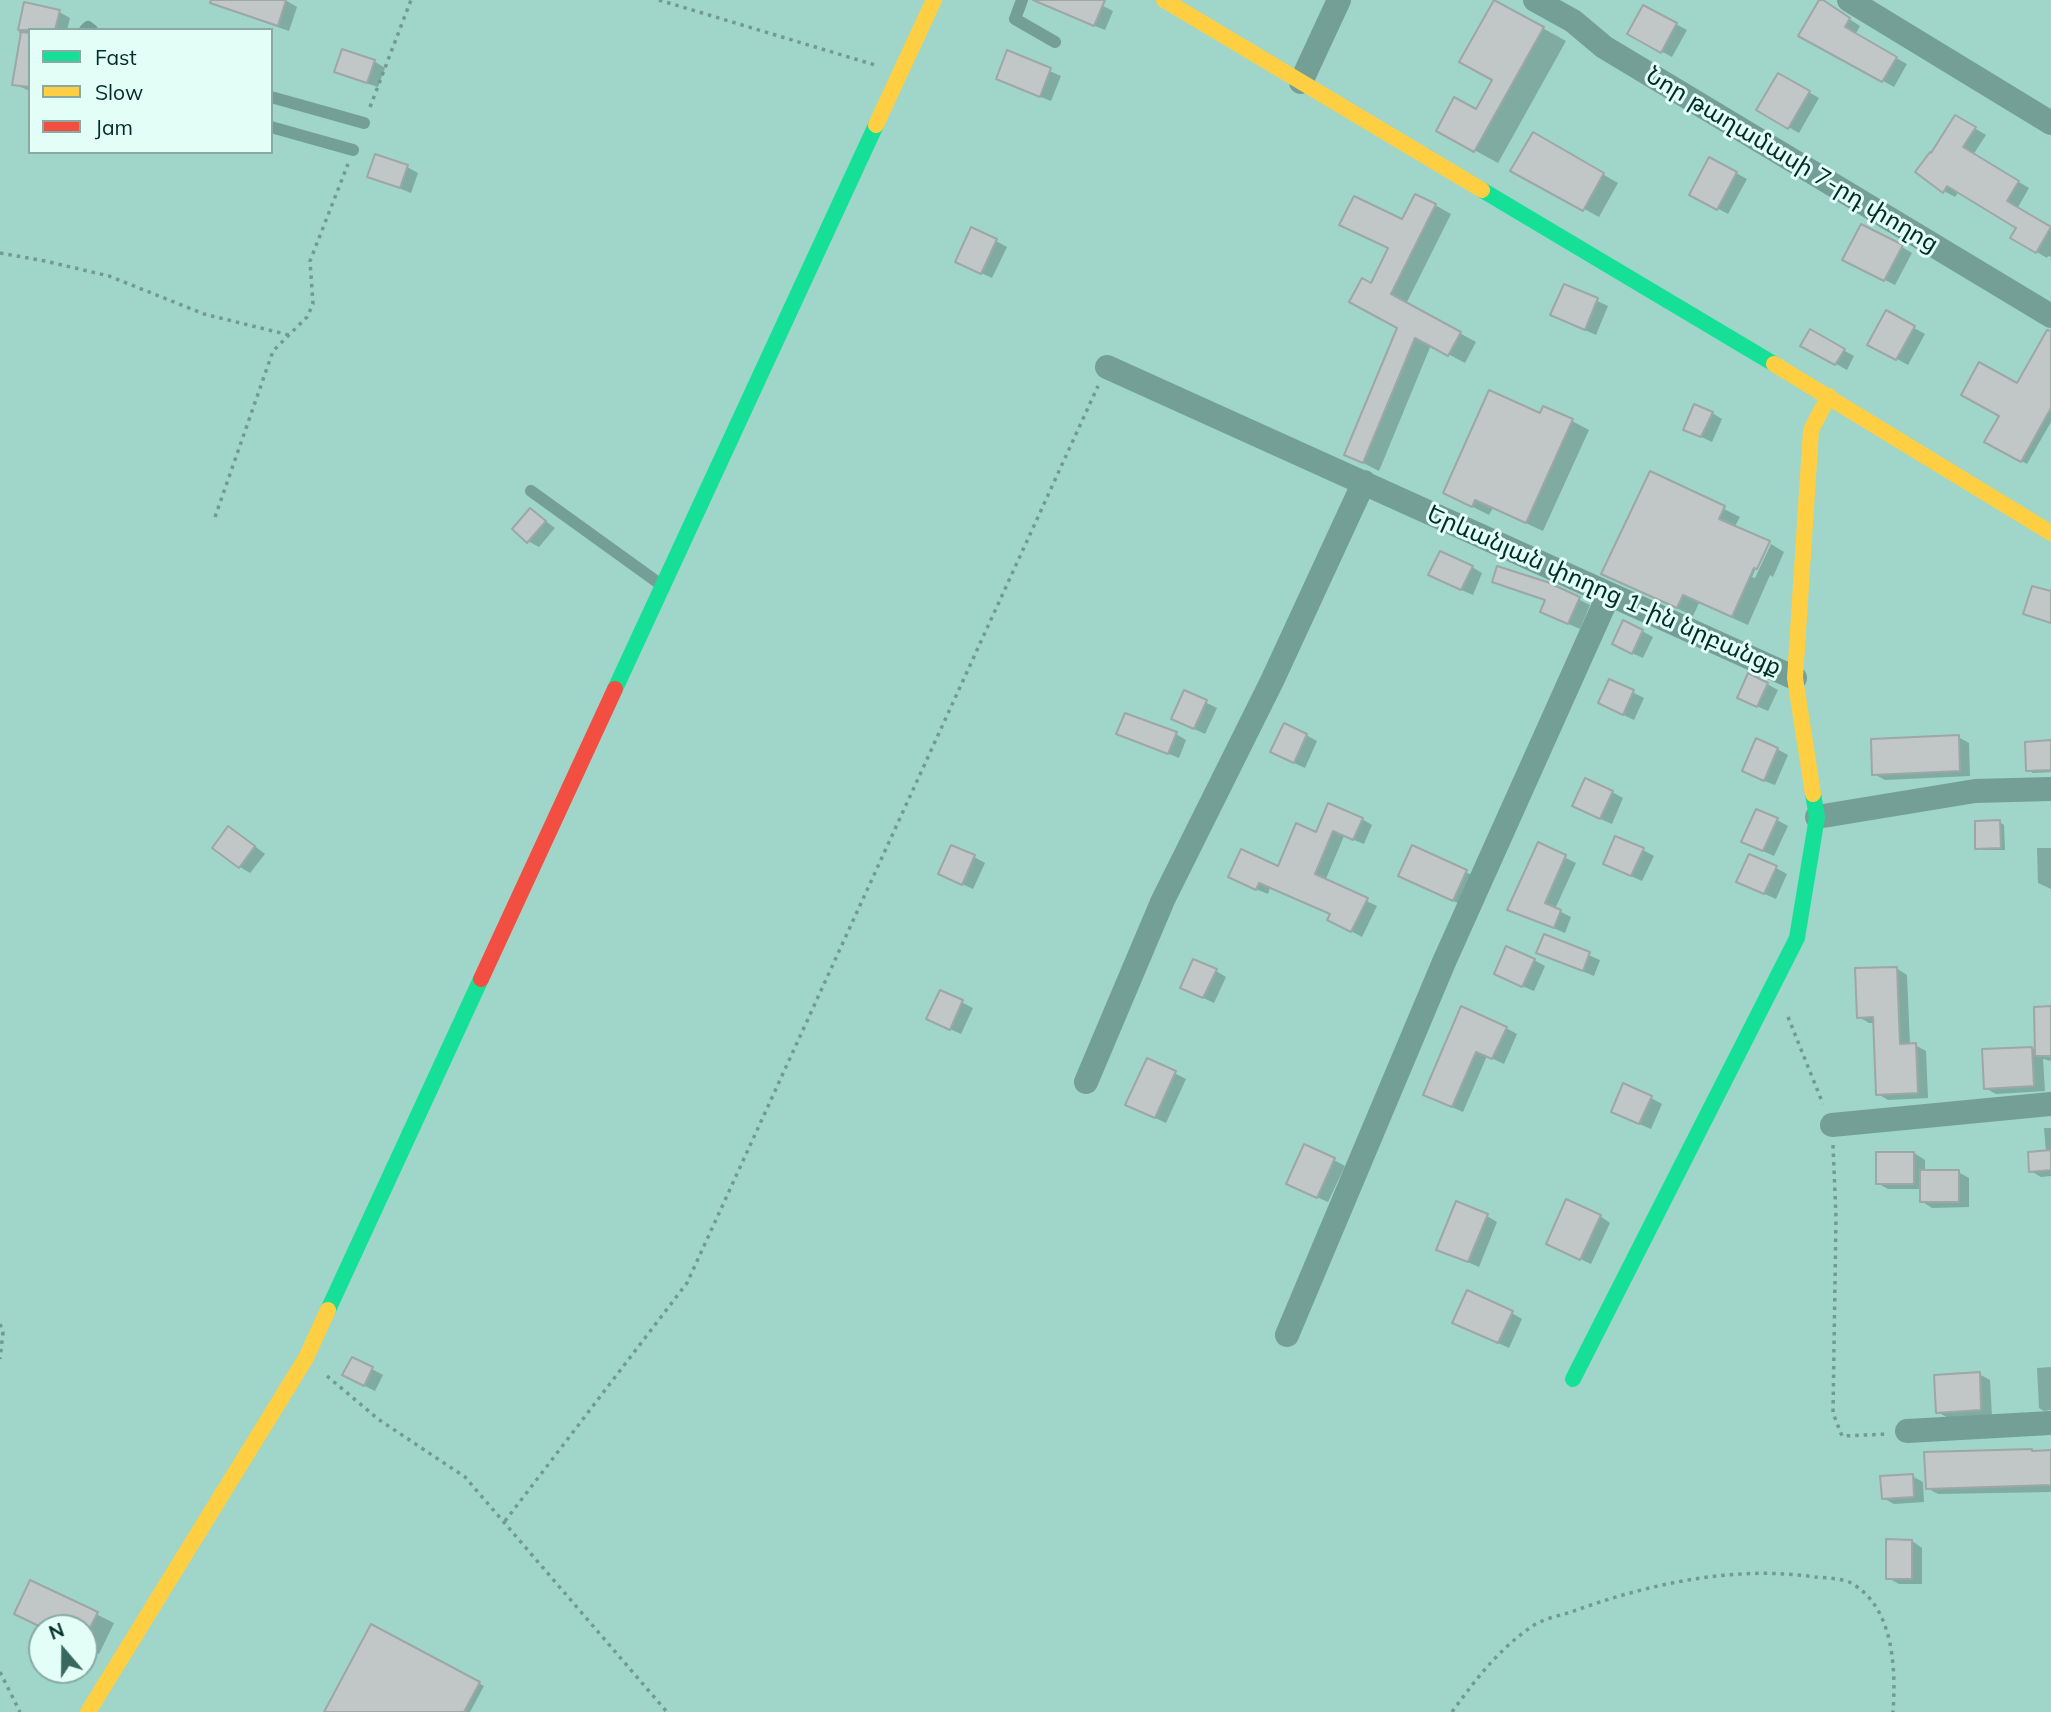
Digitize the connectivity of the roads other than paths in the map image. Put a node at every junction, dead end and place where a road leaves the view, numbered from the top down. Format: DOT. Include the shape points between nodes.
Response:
graph roads {
  1 [pos="934,0"];
  2 [pos="1022,0"];
  3 [pos="1164,0"];
  4 [pos="1339,0"];
  5 [pos="1535,0"];
  6 [pos="1849,0"];
  7 [pos="1055,42"];
  8 [pos="1301,82"];
  9 [pos="273,98"];
  10 [pos="364,122"];
  11 [pos="2051,123"];
  12 [pos="273,128"];
  13 [pos="353,150"];
  14 [pos="2051,316"];
  15 [pos="1107,367"];
  16 [pos="1829,397"];
  17 [pos="1364,482"];
  18 [pos="531,491"];
  19 [pos="2051,533"];
  20 [pos="663,587"];
  21 [pos="1609,594"];
  22 [pos="1795,678"];
  23 [pos="2051,789"];
  24 [pos="1817,817"];
  25 [pos="1086,1082"];
  26 [pos="2051,1104"];
  27 [pos="1832,1125"];
  28 [pos="1287,1335"];
  29 [pos="1573,1379"];
  30 [pos="2051,1423"];
  31 [pos="1907,1432"];
  32 [pos="88,1712"];
  1 -- 20 [label="main road"];
  2 -- 7 [label="lane" via="1015,19"];
  3 -- 8 [label="main road"];
  4 -- 8 [label="street"];
  5 -- 14 [label="street, Նոր թաղամասի 7-րդ փողոց" via="1573,21 1604,47"];
  6 -- 11 [label="street"];
  8 -- 16 [label="main road"];
  9 -- 10 [label="lane"];
  12 -- 13 [label="lane"];
  15 -- 17 [label="street, Երևանյան փողոց 1-ին նրբանցք"];
  16 -- 19 [label="main road"];
  16 -- 22 [label="main road" via="1811,430"];
  17 -- 21 [label="street, Երևանյան փողոց 1-ին նրբանցք"];
  17 -- 25 [label="street" via="1163,900"];
  18 -- 20 [label="lane"];
  20 -- 32 [label="main road" via="306,1358"];
  21 -- 22 [label="street, Երևանյան փողոց 1-ին նրբանցք"];
  21 -- 28 [label="street" via="1444,962"];
  22 -- 24 [label="main road, Երևանյան փողոց 1-ին նրբանցք"];
  23 -- 24 [label="street" via="1975,791"];
  24 -- 29 [label="main road, Երևանյան փողոց 1-ին նրբանցք" via="1797,938"];
  26 -- 27 [label="street"];
  30 -- 31 [label="street"];
}
